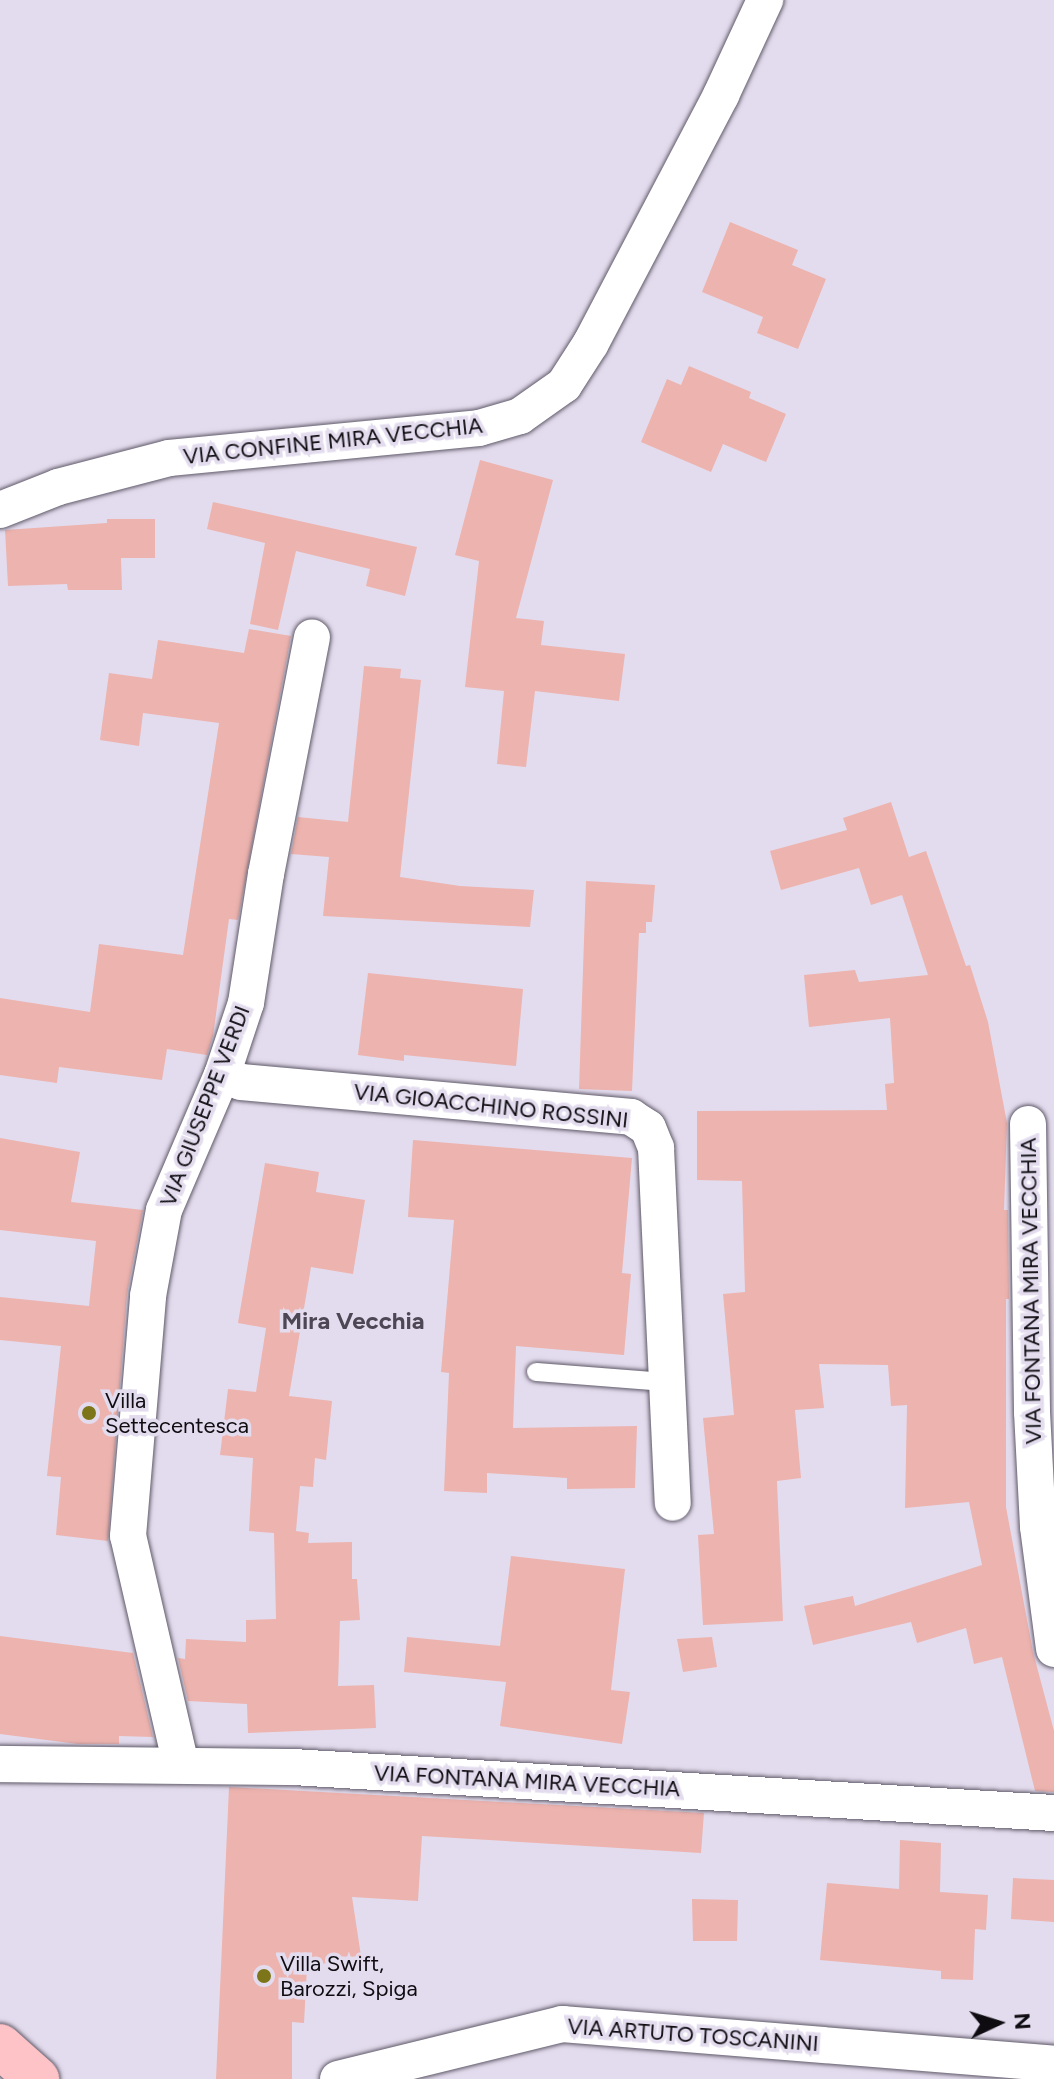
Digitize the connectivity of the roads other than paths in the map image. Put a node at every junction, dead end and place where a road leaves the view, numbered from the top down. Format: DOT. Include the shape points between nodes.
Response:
graph roads {
  1 [pos="765,0"];
  2 [pos="0,510"];
  3 [pos="312,637"];
  4 [pos="222,1075"];
  5 [pos="1028,1124"];
  6 [pos="536,1372"];
  7 [pos="666,1382"];
  8 [pos="673,1503"];
  9 [pos="1054,1649"];
  10 [pos="0,1764"];
  11 [pos="181,1765"];
  12 [pos="1054,1813"];
  13 [pos="0,2046"];
  14 [pos="1054,2064"];
  15 [pos="37,2079"];
  16 [pos="338,2079"];
  1 -- 2 [label="street, VIA CONFINE MIRA VECCHIA" via="591,343 564,385 520,416 479,428 169,458 58,487"];
  3 -- 4 [label="street, VIA GIUSEPPE VERDI" via="246,1003"];
  4 -- 7 [label="street, VIA GIOACCHINO ROSSINI" via="241,1082 631,1117 648,1128 656,1148"];
  4 -- 11 [label="street, VIA GIUSEPPE VERDI" via="164,1210 148,1296 128,1536"];
  5 -- 9 [label="street, VIA FONTANA MIRA VECCHIA" via="1032,1412 1038,1527"];
  6 -- 7 [label="lane"];
  7 -- 8 [label="street, VIA GIOACCHINO ROSSINI"];
  10 -- 11 [label="street, VIA FONTANA MIRA VECCHIA"];
  11 -- 12 [label="street, VIA FONTANA MIRA VECCHIA" via="293,1767"];
  13 -- 15 [label="main road"];
  14 -- 16 [label="street, VIA ARTUTO TOSCANINI" via="562,2024"];
}
